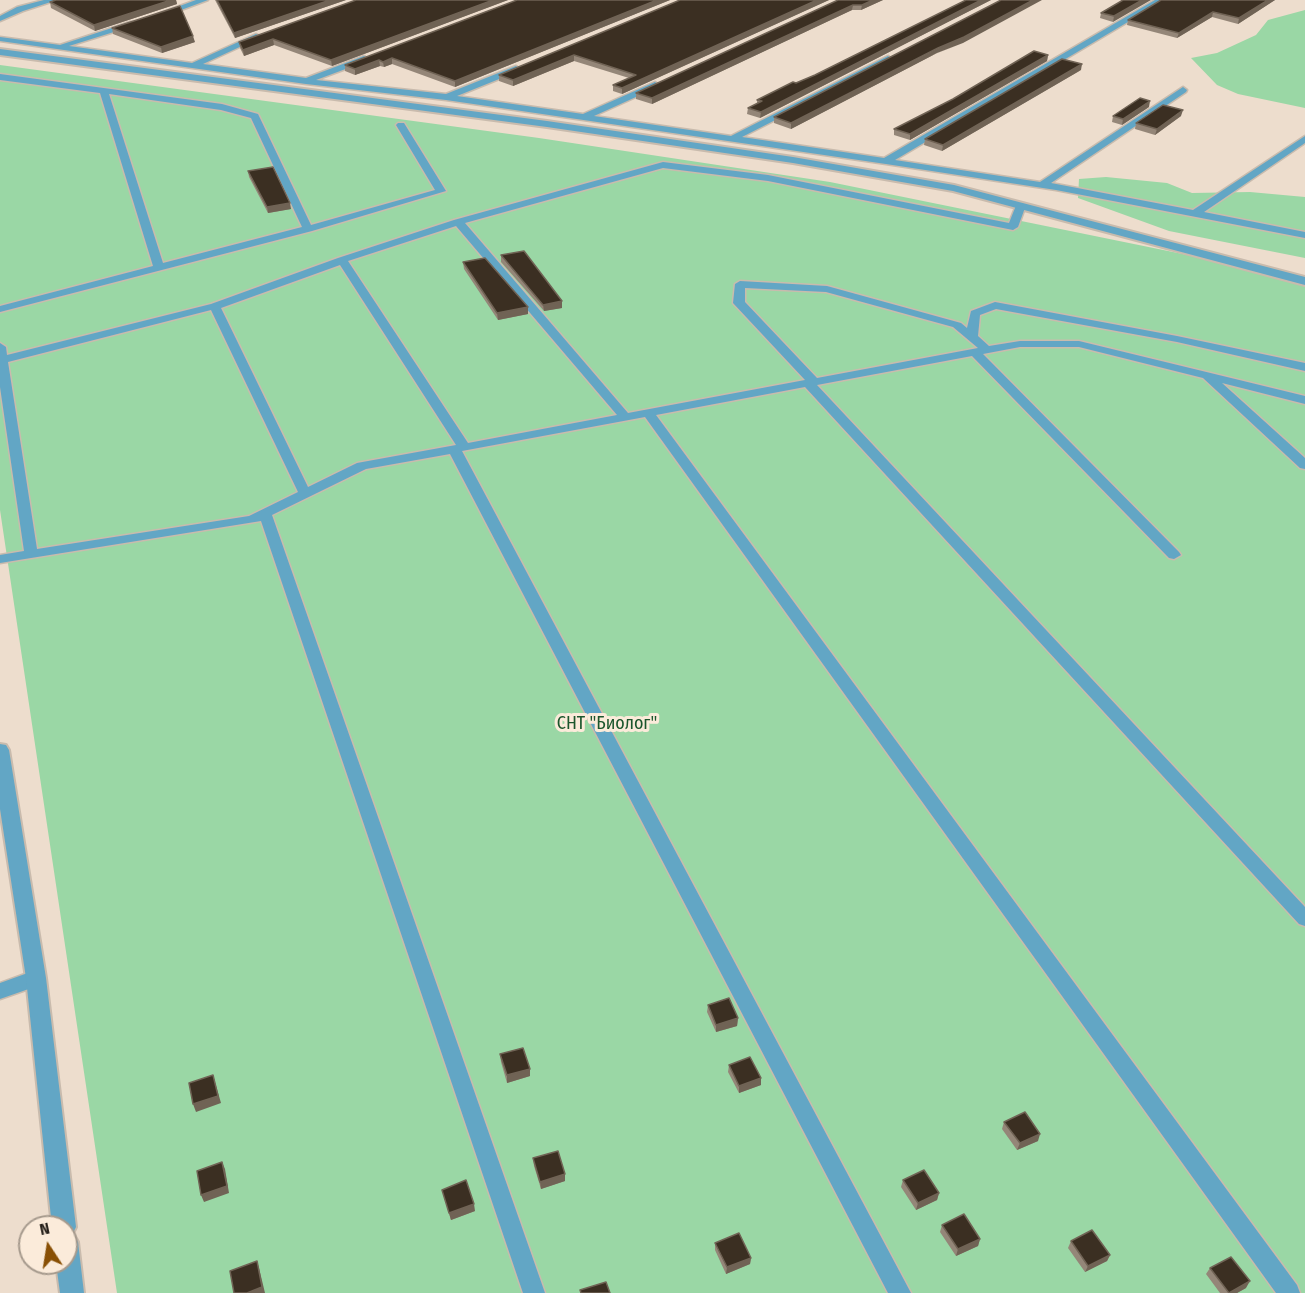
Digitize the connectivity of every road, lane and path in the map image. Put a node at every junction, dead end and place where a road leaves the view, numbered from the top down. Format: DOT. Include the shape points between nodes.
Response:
graph roads {
  1 [pos="52,0"];
  2 [pos="204,0"];
  3 [pos="1161,0"];
  4 [pos="148,18"];
  5 [pos="0,19"];
  6 [pos="137,22"];
  7 [pos="260,35"];
  8 [pos="0,39"];
  9 [pos="58,47"];
  10 [pos="0,52"];
  11 [pos="898,53"];
  12 [pos="370,57"];
  13 [pos="194,64"];
  14 [pos="522,66"];
  15 [pos="0,77"];
  16 [pos="669,78"];
  17 [pos="306,81"];
  18 [pos="1183,90"];
  19 [pos="104,91"];
  20 [pos="447,98"];
  21 [pos="583,117"];
  22 [pos="401,125"];
  23 [pos="731,139"];
  24 [pos="1305,139"];
  25 [pos="886,161"];
  26 [pos="1042,185"];
  27 [pos="1021,205"];
  28 [pos="1195,214"];
  29 [pos="458,222"];
  30 [pos="308,229"];
  31 [pos="1305,235"];
  32 [pos="342,260"];
  33 [pos="159,269"];
  34 [pos="1305,281"];
  35 [pos="215,306"];
  36 [pos="0,309"];
  37 [pos="972,337"];
  38 [pos="980,351"];
  39 [pos="1,354"];
  40 [pos="1305,367"];
  41 [pos="1206,375"];
  42 [pos="811,383"];
  43 [pos="1305,400"];
  44 [pos="648,413"];
  45 [pos="625,417"];
  46 [pos="459,448"];
  47 [pos="1305,465"];
  48 [pos="305,494"];
  49 [pos="266,514"];
  50 [pos="31,554"];
  51 [pos="1174,555"];
  52 [pos="0,559"];
  53 [pos="0,750"];
  54 [pos="1305,919"];
  55 [pos="36,978"];
  56 [pos="0,991"];
  57 [pos="63,1215"];
  58 [pos="70,1275"];
  59 [pos="72,1293"];
  60 [pos="534,1293"];
  61 [pos="900,1293"];
  62 [pos="1289,1293"];
  1 -- 5 [label="lane"];
  2 -- 4 [label="lane"];
  3 -- 25 [label="lane"];
  6 -- 9 [label="lane"];
  7 -- 13 [label="lane"];
  8 -- 9 [label="lane"];
  9 -- 13 [label="lane"];
  10 -- 27 [label="street" via="781,158 954,188"];
  11 -- 23 [label="lane"];
  12 -- 17 [label="lane"];
  13 -- 17 [label="lane"];
  14 -- 20 [label="lane"];
  15 -- 19 [label="lane"];
  16 -- 21 [label="lane"];
  17 -- 20 [label="lane"];
  18 -- 26 [label="lane"];
  19 -- 30 [label="lane" via="222,107 255,116"];
  19 -- 33 [label="lane"];
  20 -- 21 [label="lane"];
  21 -- 23 [label="lane"];
  22 -- 30 [label="lane" via="441,191"];
  23 -- 25 [label="lane"];
  24 -- 28 [label="lane"];
  25 -- 26 [label="lane"];
  26 -- 28 [label="lane"];
  27 -- 29 [label="lane" via="1013,227 768,178 663,165"];
  27 -- 34 [label="street"];
  28 -- 31 [label="lane"];
  29 -- 32 [label="lane"];
  29 -- 45 [label="lane"];
  30 -- 33 [label="lane"];
  32 -- 35 [label="lane"];
  32 -- 46 [label="lane"];
  33 -- 36 [label="lane"];
  35 -- 39 [label="lane"];
  35 -- 48 [label="lane"];
  37 -- 38 [label="lane"];
  37 -- 40 [label="lane" via="975,313 995,305"];
  37 -- 42 [label="lane" via="957,325 827,289 740,284 739,303"];
  38 -- 41 [label="lane" via="1020,344 1079,344"];
  38 -- 42 [label="lane"];
  38 -- 51 [label="lane"];
  39 -- 50 [label="lane"];
  41 -- 43 [label="lane"];
  41 -- 47 [label="lane"];
  42 -- 44 [label="lane"];
  42 -- 54 [label="lane"];
  44 -- 45 [label="lane"];
  44 -- 62 [label="lane"];
  45 -- 46 [label="lane"];
  46 -- 48 [label="lane" via="362,466"];
  46 -- 61 [label="lane"];
  48 -- 49 [label="lane"];
  49 -- 50 [label="lane" via="252,520"];
  49 -- 60 [label="lane"];
  50 -- 52 [label="lane"];
  53 -- 55 [label="street"];
  55 -- 56 [label="lane"];
  55 -- 57 [label="street"];
  58 -- 59 [label="street"];
}
